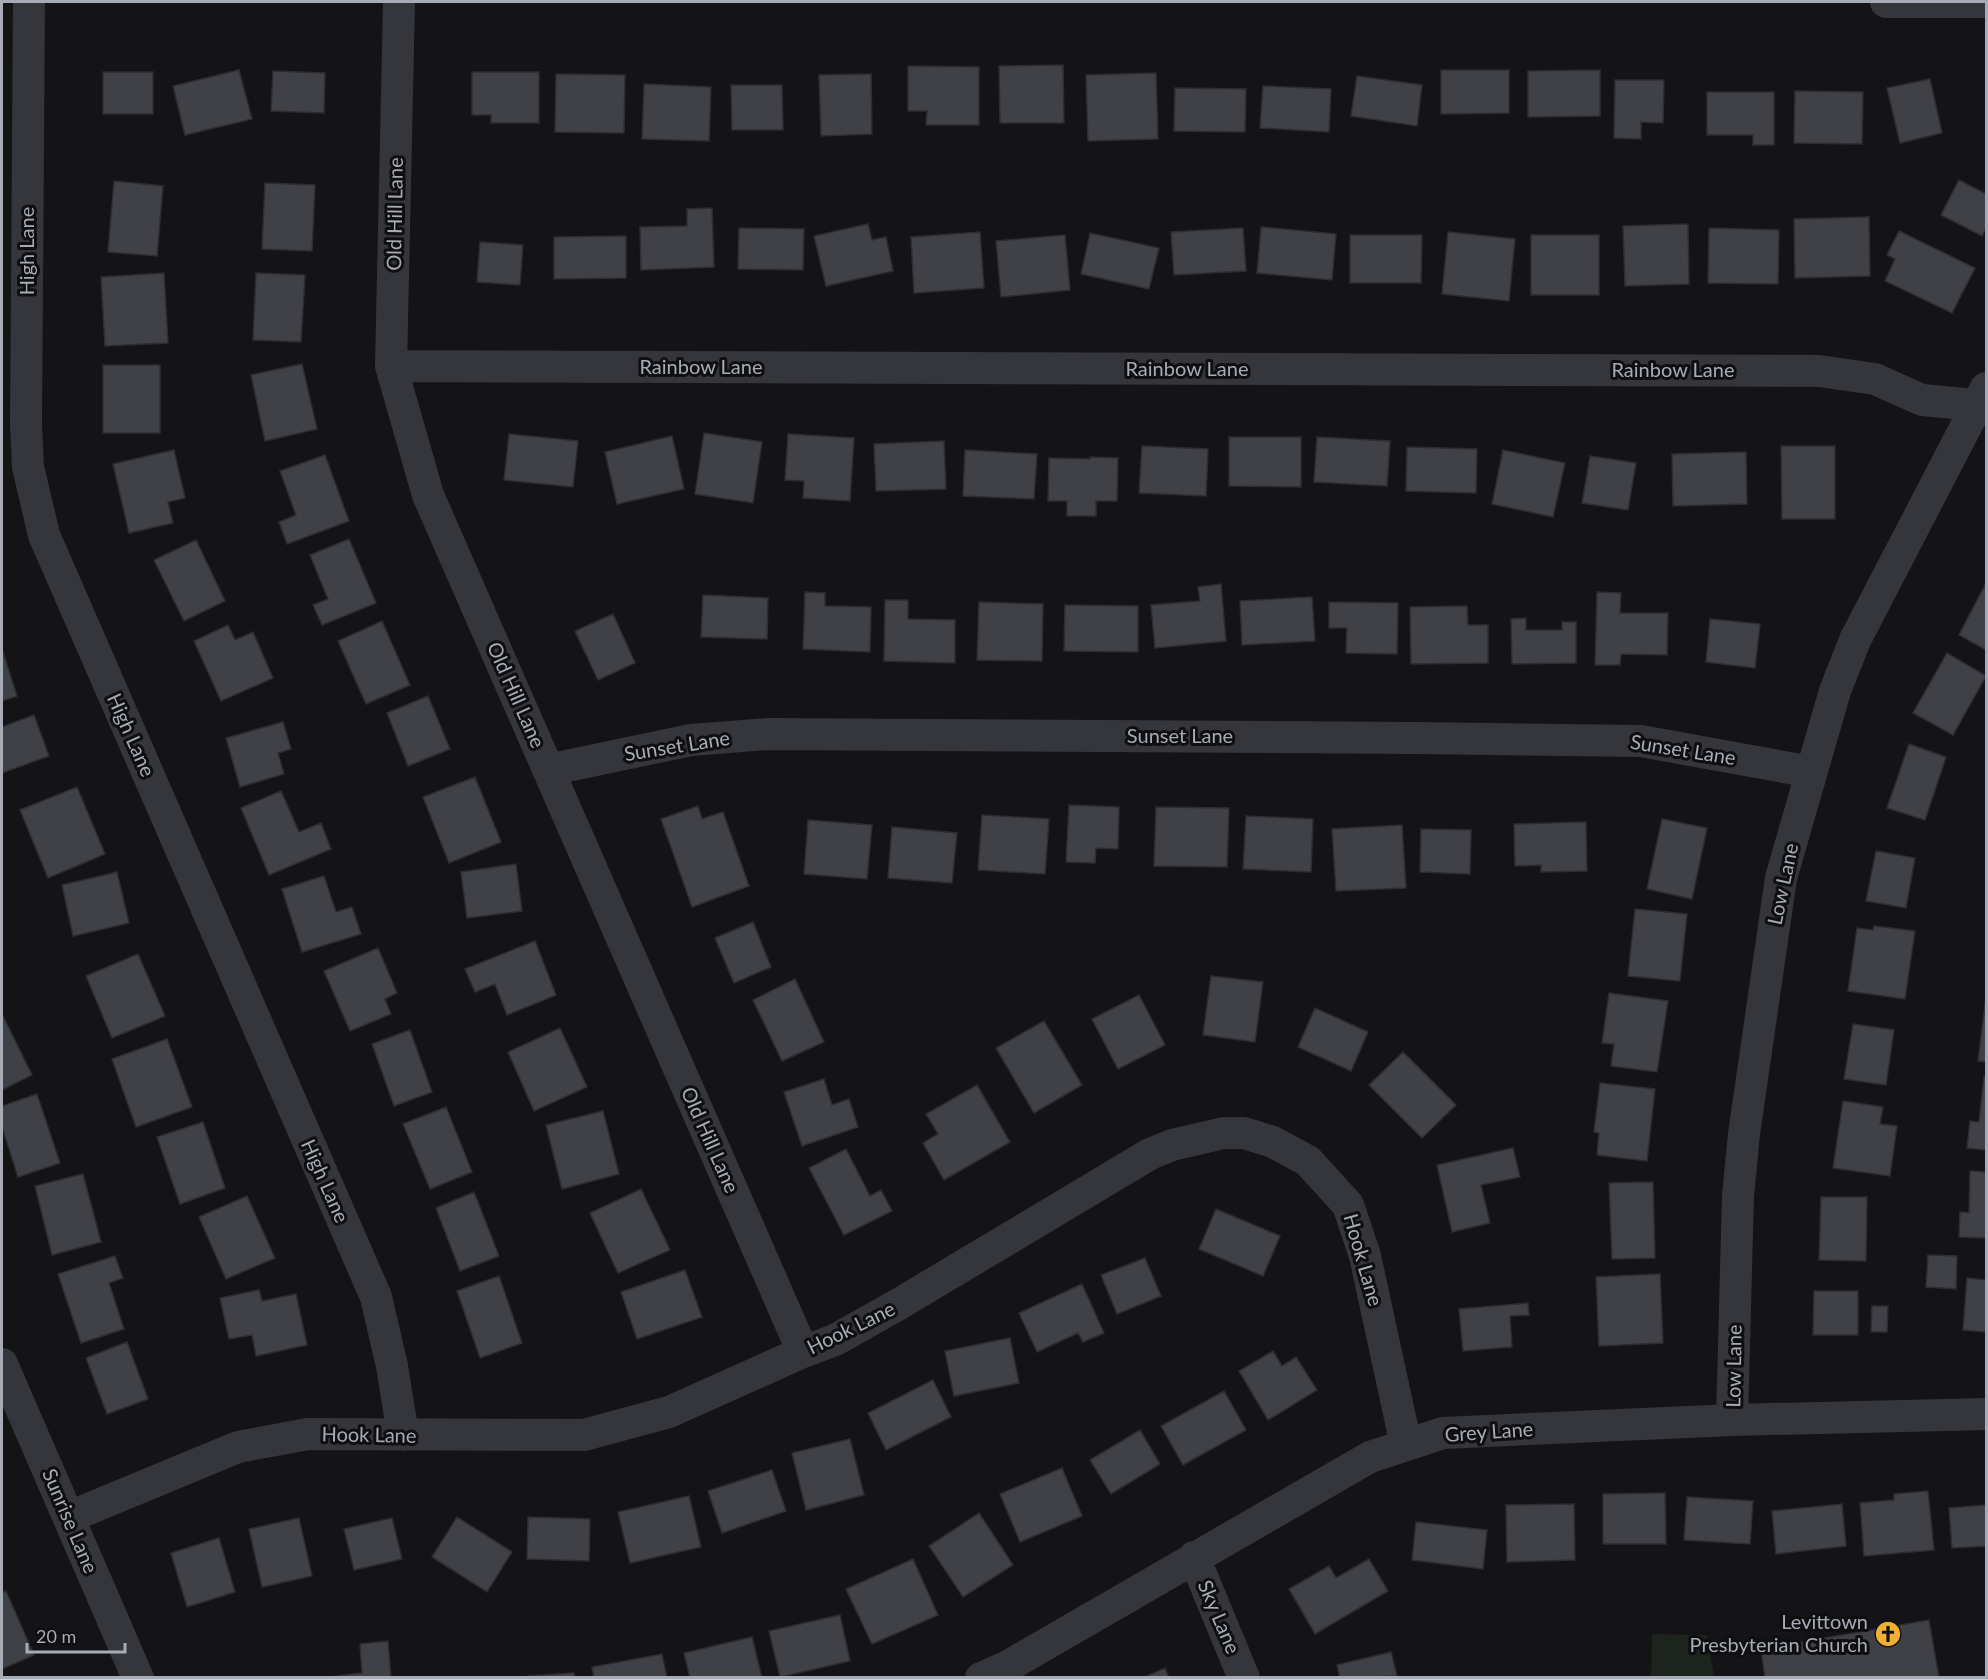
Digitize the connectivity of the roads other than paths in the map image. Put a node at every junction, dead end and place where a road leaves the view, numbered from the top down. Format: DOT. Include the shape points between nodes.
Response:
graph roads {
  1 [pos="29,2"];
  2 [pos="399,2"];
  3 [pos="1886,2"];
  4 [pos="1986,2"];
  5 [pos="392,366"];
  6 [pos="1982,396"];
  7 [pos="548,770"];
  8 [pos="1811,772"];
  9 [pos="803,1352"];
  10 [pos="2,1364"];
  11 [pos="1986,1414"];
  12 [pos="1732,1420"];
  13 [pos="404,1435"];
  14 [pos="1406,1445"];
  15 [pos="69,1517"];
  16 [pos="1194,1557"];
  17 [pos="138,1677"];
  18 [pos="981,1677"];
  19 [pos="1245,1677"];
  1 -- 13 [label="street, High Lane" via="26,425 28,467 44,536 376,1297"];
  2 -- 5 [label="street, Old Hill Lane"];
  3 -- 4 [label="street"];
  5 -- 6 [label="street, Rainbow Lane" via="1819,371 1875,380 1922,400"];
  5 -- 7 [label="street, Old Hill Lane" via="428,495"];
  6 -- 8 [label="street, Low Lane" via="1855,640"];
  7 -- 8 [label="street, Sunset Lane" via="691,740 780,734 1641,741"];
  7 -- 9 [label="street, Old Hill Lane"];
  8 -- 12 [label="street, Low Lane" via="1781,878 1744,1134 1738,1196"];
  9 -- 13 [label="street, Hook Lane" via="669,1412 584,1435"];
  9 -- 14 [label="street, Hook Lane" via="835,1340 899,1304 1150,1154 1224,1133 1244,1133 1273,1142 1308,1161 1348,1205 1365,1256"];
  10 -- 15 [label="street, Sunrise Lane"];
  11 -- 12 [label="street, Grey Lane"];
  12 -- 14 [label="street, Grey Lane" via="1443,1433"];
  13 -- 15 [label="street, Hook Lane" via="308,1434 238,1447"];
  14 -- 16 [label="street, Grey Lane" via="1370,1457"];
  15 -- 17 [label="street, Sunrise Lane"];
  16 -- 18 [label="street, Grey Lane" via="1008,1666"];
  16 -- 19 [label="street, Sky Lane"];
}
